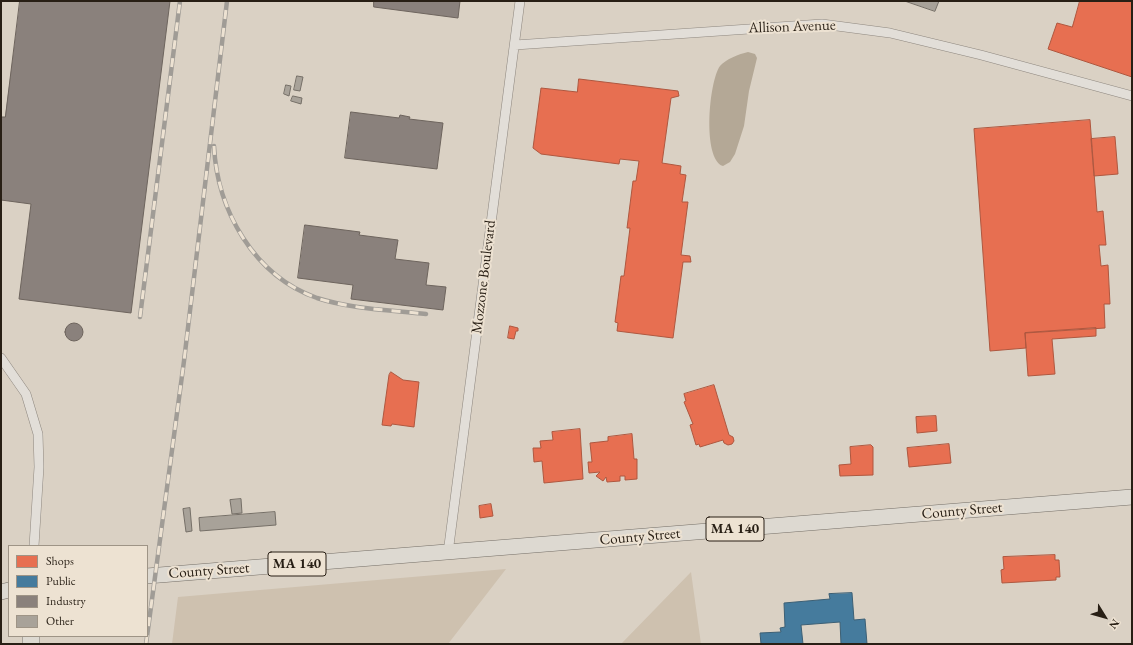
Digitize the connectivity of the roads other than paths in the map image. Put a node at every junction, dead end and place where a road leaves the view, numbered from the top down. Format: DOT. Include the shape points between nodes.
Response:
graph roads {
  1 [pos="520,1"];
  2 [pos="515,44"];
  3 [pos="1132,96"];
  4 [pos="1,358"];
  5 [pos="1132,497"];
  6 [pos="34,545"];
  7 [pos="448,553"];
  8 [pos="148,576"];
  1 -- 2 [label="street, Mozzone Boulevard"];
  2 -- 3 [label="street, Allison Avenue" via="822,24 890,33"];
  2 -- 7 [label="street, Mozzone Boulevard"];
  4 -- 6 [label="street" via="26,394 38,434 39,467"];
  5 -- 7 [label="main road, County Street / MA 140"];
  7 -- 8 [label="main road, County Street / MA 140"];
}
